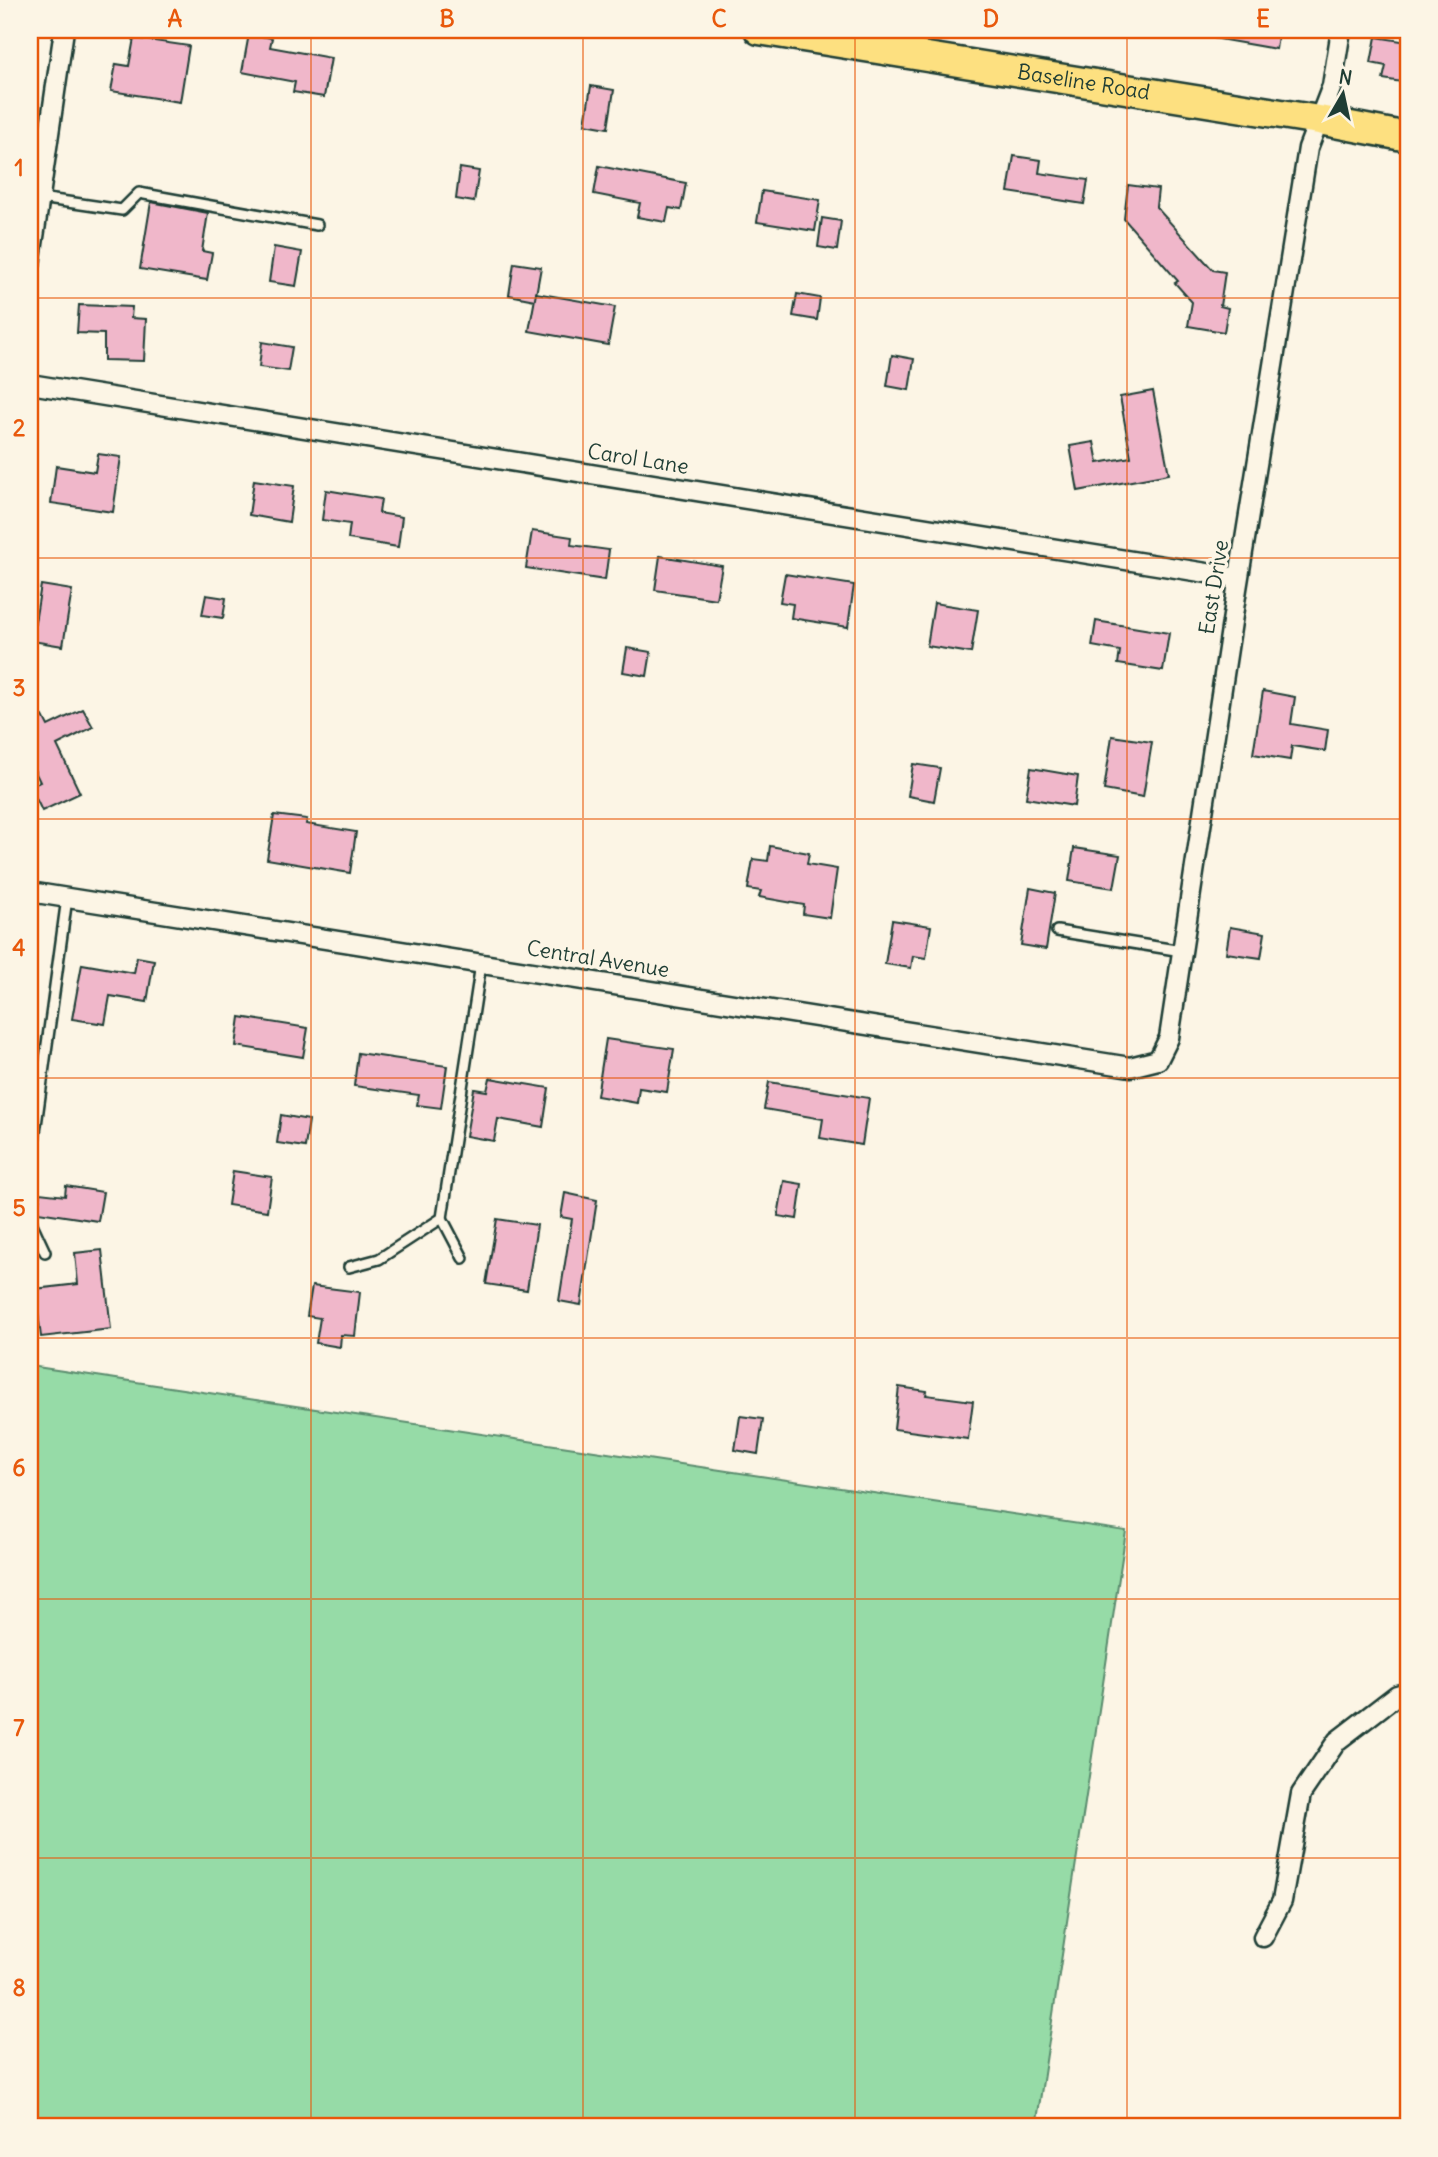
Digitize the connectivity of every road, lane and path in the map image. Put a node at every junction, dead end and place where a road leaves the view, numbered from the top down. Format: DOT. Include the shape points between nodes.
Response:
graph roads {
  1 [pos="64,30"];
  2 [pos="758,30"];
  3 [pos="1341,30"];
  4 [pos="1318,120"];
  5 [pos="1408,137"];
  6 [pos="40,198"];
  7 [pos="317,225"];
  8 [pos="30,265"];
  9 [pos="30,384"];
  10 [pos="1238,578"];
  11 [pos="30,892"];
  12 [pos="67,898"];
  13 [pos="1057,931"];
  14 [pos="1182,951"];
  15 [pos="481,964"];
  16 [pos="1158,1060"];
  17 [pos="30,1169"];
  18 [pos="30,1214"];
  19 [pos="442,1218"];
  20 [pos="45,1252"];
  21 [pos="463,1258"];
  22 [pos="349,1267"];
  23 [pos="1408,1692"];
  24 [pos="1264,1937"];
  1 -- 6 [label="street"];
  2 -- 4 [label="main road, Baseline Road"];
  3 -- 4 [label="street, East Drive" via="1332,86"];
  4 -- 5 [label="main road, Baseline Road"];
  4 -- 10 [label="street, East Drive" via="1308,148"];
  6 -- 7 [label="lane" via="122,210 139,194"];
  6 -- 8 [label="street"];
  9 -- 10 [label="street, Carol Lane"];
  10 -- 14 [label="street, East Drive"];
  11 -- 12 [label="street, Central Avenue"];
  12 -- 15 [label="street, Central Avenue"];
  12 -- 17 [label="lane"];
  13 -- 14 [label="lane"];
  14 -- 16 [label="street, East Drive" via="1169,1038"];
  15 -- 16 [label="street, Central Avenue" via="1130,1067"];
  15 -- 19 [label="lane"];
  18 -- 20 [label="lane"];
  19 -- 21 [label="lane"];
  19 -- 22 [label="lane" via="379,1259"];
  23 -- 24 [label="street" via="1337,1741 1301,1794 1282,1901"];
}
